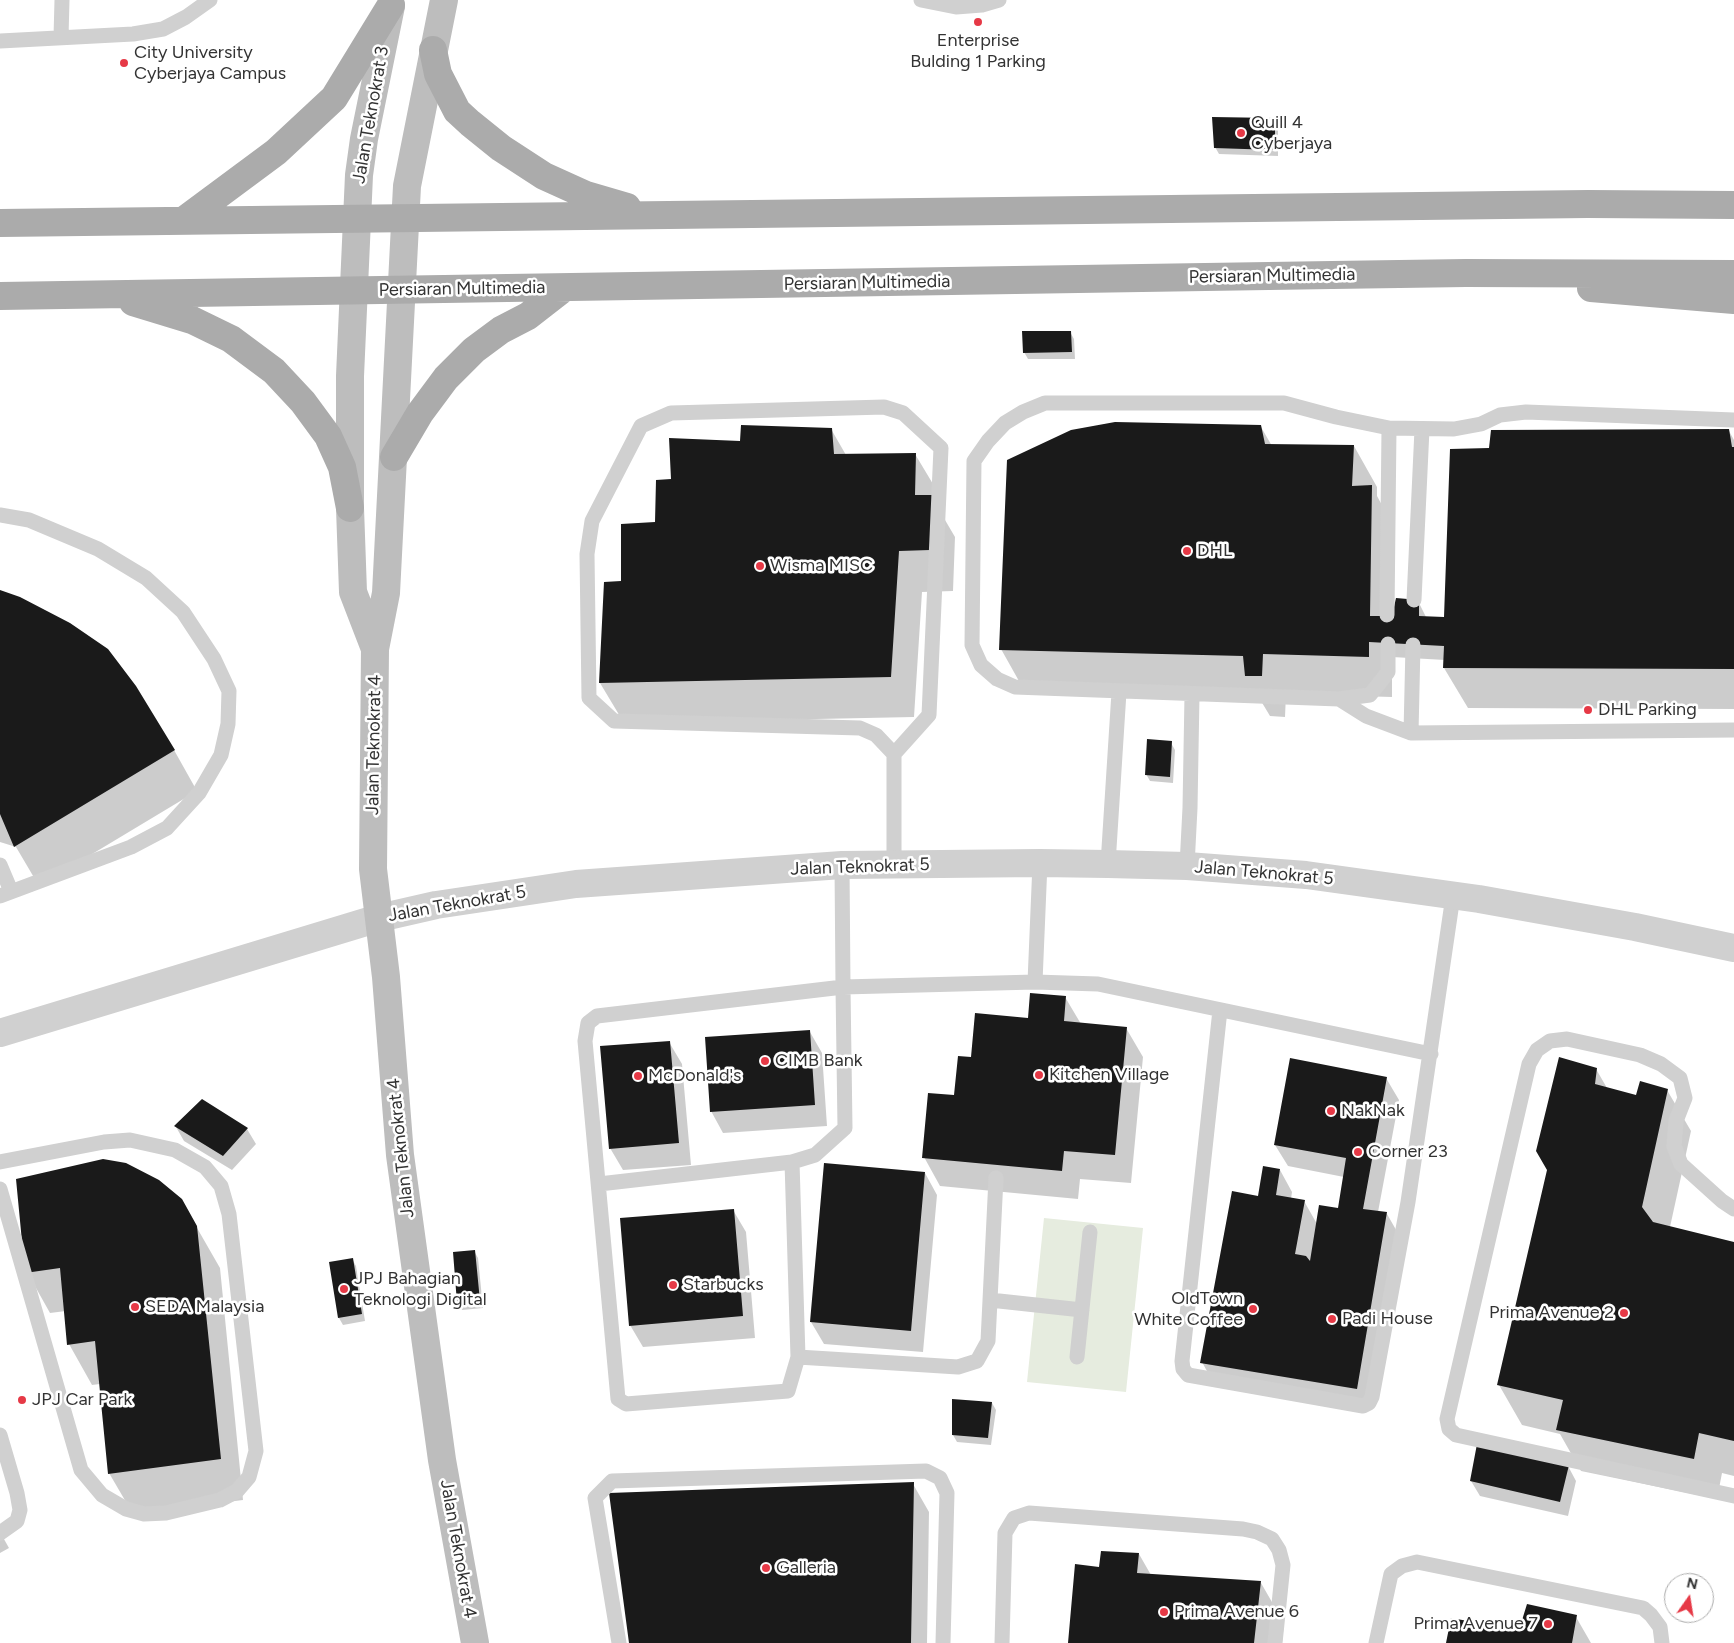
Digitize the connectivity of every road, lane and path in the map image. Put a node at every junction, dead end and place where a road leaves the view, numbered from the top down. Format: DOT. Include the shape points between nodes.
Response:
graph roads {
  1 [pos="62,0"];
  2 [pos="210,0"];
  3 [pos="444,0"];
  4 [pos="921,0"];
  5 [pos="1000,0"];
  6 [pos="392,2"];
  7 [pos="62,38"];
  8 [pos="2,39"];
  9 [pos="433,50"];
  10 [pos="1734,190"];
  11 [pos="1588,204"];
  12 [pos="1734,205"];
  13 [pos="652,215"];
  14 [pos="405,218"];
  15 [pos="357,219"];
  16 [pos="183,221"];
  17 [pos="0,223"];
  18 [pos="1466,273"];
  19 [pos="1734,274"];
  20 [pos="564,288"];
  21 [pos="402,290"];
  22 [pos="354,292"];
  23 [pos="107,295"];
  24 [pos="0,296"];
  25 [pos="1734,300"];
  26 [pos="1734,420"];
  27 [pos="1389,428"];
  28 [pos="1422,429"];
  29 [pos="394,457"];
  30 [pos="350,508"];
  31 [pos="0,515"];
  32 [pos="1414,600"];
  33 [pos="1388,615"];
  34 [pos="1388,644"];
  35 [pos="1413,645"];
  36 [pos="375,650"];
  37 [pos="1119,692"];
  38 [pos="1192,695"];
  39 [pos="1339,699"];
  40 [pos="1734,730"];
  41 [pos="1411,733"];
  42 [pos="894,754"];
  43 [pos="1040,863"];
  44 [pos="1108,864"];
  45 [pos="0,865"];
  46 [pos="842,865"];
  47 [pos="894,865"];
  48 [pos="1187,866"];
  49 [pos="5,894"];
  50 [pos="1453,896"];
  51 [pos="379,918"];
  52 [pos="1734,948"];
  53 [pos="1036,982"];
  54 [pos="843,986"];
  55 [pos="1220,1010"];
  56 [pos="0,1034"];
  57 [pos="1431,1054"];
  58 [pos="0,1162"];
  59 [pos="792,1162"];
  60 [pos="996,1178"];
  61 [pos="599,1184"];
  62 [pos="0,1189"];
  63 [pos="1734,1209"];
  64 [pos="1090,1232"];
  65 [pos="990,1300"];
  66 [pos="1082,1310"];
  67 [pos="798,1357"];
  68 [pos="1077,1357"];
  69 [pos="0,1435"];
  70 [pos="1734,1496"];
  71 [pos="0,1533"];
  72 [pos="476,1643"];
  73 [pos="619,1643"];
  74 [pos="943,1643"];
  75 [pos="1002,1643"];
  76 [pos="1275,1643"];
  77 [pos="1376,1643"];
  78 [pos="1662,1643"];
  1 -- 7 [label="lane"];
  2 -- 7 [label="lane" via="163,29"];
  3 -- 9 [label="street"];
  4 -- 5 [label="lane" via="956,7"];
  6 -- 15 [label="street, Jalan Teknokrat 3" via="364,139"];
  6 -- 16 [label="main road" via="334,98 276,152"];
  7 -- 8 [label="lane"];
  9 -- 13 [label="main road" via="438,74 457,111 501,148 544,176 586,195"];
  9 -- 14 [label="street" via="408,176"];
  10 -- 11 [label="main road"];
  11 -- 12 [label="main road"];
  11 -- 13 [label="main road"];
  13 -- 14 [label="main road"];
  14 -- 15 [label="main road"];
  14 -- 21 [label="street, Jalan Teknokrat 4"];
  15 -- 16 [label="main road"];
  15 -- 22 [label="street, Jalan Teknokrat 3"];
  16 -- 17 [label="main road"];
  18 -- 19 [label="main road, Persiaran Multimedia"];
  18 -- 20 [label="main road, Persiaran Multimedia"];
  18 -- 25 [label="main road" via="1623,292"];
  20 -- 21 [label="main road, Persiaran Multimedia"];
  20 -- 29 [label="main road" via="528,316 501,330 474,350 446,378"];
  21 -- 22 [label="main road, Persiaran Multimedia"];
  21 -- 29 [label="street, Jalan Teknokrat 4"];
  22 -- 23 [label="main road, Persiaran Multimedia"];
  22 -- 30 [label="street, Jalan Teknokrat 4"];
  23 -- 24 [label="main road, Persiaran Multimedia"];
  23 -- 30 [label="main road" via="192,320 231,340 274,372 303,402 328,436 342,467"];
  26 -- 28 [label="lane" via="1526,412 1500,415 1481,424 1454,429"];
  27 -- 28 [label="lane"];
  27 -- 33 [label="lane"];
  27 -- 37 [label="lane" via="1284,403 1045,404 1005,423 974,461 972,645 981,666 997,679 1015,687"];
  28 -- 32 [label="lane"];
  29 -- 36 [label="street, Jalan Teknokrat 4" via="386,593"];
  30 -- 36 [label="street, Jalan Teknokrat 4" via="353,592"];
  31 -- 49 [label="lane" via="30,520 98,549 146,578 183,612 214,659 229,691 228,724 221,755 199,794 167,828 131,846"];
  34 -- 39 [label="lane" via="1388,672 1370,695"];
  35 -- 41 [label="lane"];
  36 -- 51 [label="street, Jalan Teknokrat 4" via="373,869"];
  37 -- 38 [label="lane"];
  37 -- 44 [label="lane"];
  38 -- 39 [label="lane"];
  38 -- 48 [label="lane"];
  39 -- 41 [label="lane" via="1366,716"];
  40 -- 41 [label="lane"];
  42 -- 42 [label="lane" via="876,735 860,728 614,722 589,698 587,554 592,521 641,426 671,413 884,407 903,413 941,448 929,715"];
  42 -- 47 [label="lane"];
  43 -- 44 [label="street, Jalan Teknokrat 5"];
  43 -- 47 [label="street, Jalan Teknokrat 5"];
  43 -- 53 [label="lane"];
  44 -- 48 [label="street, Jalan Teknokrat 5"];
  45 -- 49 [label="lane"];
  46 -- 47 [label="street, Jalan Teknokrat 5"];
  46 -- 51 [label="street, Jalan Teknokrat 5" via="576,884 436,905"];
  46 -- 54 [label="lane"];
  48 -- 50 [label="street, Jalan Teknokrat 5" via="1306,875"];
  50 -- 52 [label="street, Jalan Teknokrat 5" via="1635,927"];
  50 -- 57 [label="lane"];
  51 -- 56 [label="street, Jalan Teknokrat 5"];
  51 -- 72 [label="street, Jalan Teknokrat 4" via="400,1155 417,1283 442,1460"];
  53 -- 54 [label="lane"];
  53 -- 55 [label="lane" via="1098,984"];
  54 -- 59 [label="lane" via="845,1128 816,1155"];
  54 -- 61 [label="lane" via="597,1016 588,1023 585,1042"];
  55 -- 57 [label="lane"];
  55 -- 57 [label="lane" via="1182,1361 1188,1375 1363,1406 1369,1404 1408,1202"];
  58 -- 62 [label="lane" via="130,1140 175,1150 205,1167 221,1186 229,1214 256,1451 249,1477 237,1491 220,1500 166,1513 144,1514 126,1509 102,1495 81,1470"];
  59 -- 61 [label="lane"];
  59 -- 67 [label="lane"];
  60 -- 65 [label="lane"];
  61 -- 67 [label="lane" via="618,1399 626,1404 788,1391"];
  63 -- 70 [label="lane" via="1681,1164 1674,1146 1676,1121 1685,1098 1680,1078 1661,1064 1640,1055 1567,1039 1550,1041 1538,1050 1529,1064 1447,1420 1456,1435"];
  64 -- 66 [label="lane"];
  65 -- 66 [label="lane"];
  65 -- 67 [label="lane" via="988,1341 977,1361 958,1368"];
  66 -- 68 [label="lane"];
  69 -- 71 [label="lane" via="20,1510 17,1521"];
  73 -- 74 [label="lane" via="595,1498 612,1482 926,1471 940,1478 947,1492"];
  75 -- 76 [label="lane" via="1005,1533 1014,1518 1028,1513 1257,1532 1272,1540 1283,1565"];
  77 -- 78 [label="lane" via="1391,1574 1402,1566 1417,1562 1643,1608 1660,1627"];
}
